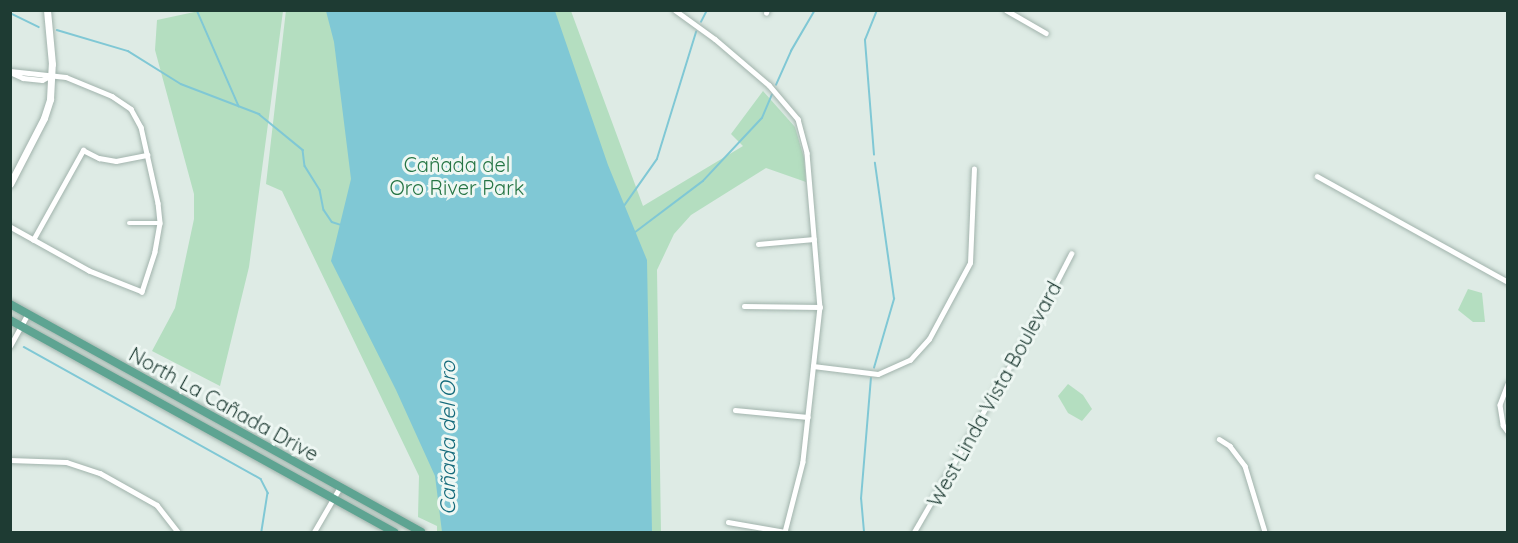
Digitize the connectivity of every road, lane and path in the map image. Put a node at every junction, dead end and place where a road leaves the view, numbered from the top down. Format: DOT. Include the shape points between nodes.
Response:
graph roads {
  1 [pos="47,10"];
  2 [pos="675,10"];
  3 [pos="1006,10"];
  4 [pos="1046,33"];
  5 [pos="10,71"];
  6 [pos="52,75"];
  7 [pos="147,155"];
  8 [pos="974,170"];
  9 [pos="1317,176"];
  10 [pos="11,181"];
  11 [pos="129,223"];
  12 [pos="160,223"];
  13 [pos="10,227"];
  14 [pos="814,239"];
  15 [pos="33,240"];
  16 [pos="758,244"];
  17 [pos="1071,254"];
  18 [pos="1508,282"];
  19 [pos="10,304"];
  20 [pos="744,306"];
  21 [pos="820,307"];
  22 [pos="28,314"];
  23 [pos="10,320"];
  24 [pos="21,326"];
  25 [pos="10,346"];
  26 [pos="813,366"];
  27 [pos="1508,384"];
  28 [pos="735,410"];
  29 [pos="808,417"];
  30 [pos="1508,432"];
  31 [pos="1219,439"];
  32 [pos="10,460"];
  33 [pos="340,487"];
  34 [pos="333,498"];
  35 [pos="728,522"];
  36 [pos="178,532"];
  37 [pos="314,532"];
  38 [pos="394,532"];
  39 [pos="421,532"];
  40 [pos="785,532"];
  41 [pos="914,532"];
  42 [pos="1265,532"];
  1 -- 6 [label="street"];
  2 -- 14 [label="street" via="769,85 798,118 807,153"];
  3 -- 4 [label="street"];
  5 -- 6 [label="street"];
  6 -- 7 [label="street" via="86,85 131,109 141,127"];
  6 -- 10 [label="street" via="52,92 44,118"];
  7 -- 12 [label="street"];
  7 -- 15 [label="street" via="116,161 83,150"];
  8 -- 26 [label="street" via="970,262 929,339 910,360 878,374"];
  9 -- 18 [label="street"];
  11 -- 12 [label="street"];
  12 -- 15 [label="street" via="142,292 96,274"];
  13 -- 15 [label="street"];
  14 -- 16 [label="street"];
  14 -- 21 [label="street"];
  17 -- 41 [label="street, West Linda Vista Boulevard"];
  19 -- 22 [label="main road, North La Cañada Drive"];
  20 -- 21 [label="street"];
  21 -- 26 [label="street"];
  22 -- 24 [label="street"];
  22 -- 33 [label="main road, North La Cañada Drive"];
  23 -- 24 [label="main road, North La Cañada Drive"];
  24 -- 25 [label="street"];
  24 -- 34 [label="main road, North La Cañada Drive"];
  26 -- 29 [label="street"];
  27 -- 30 [label="street" via="1500,405"];
  28 -- 29 [label="street"];
  29 -- 40 [label="street" via="803,462"];
  31 -- 42 [label="street" via="1230,446 1245,466"];
  32 -- 36 [label="street" via="66,462 100,473 157,505"];
  33 -- 34 [label="street"];
  33 -- 39 [label="main road, North La Cañada Drive"];
  34 -- 37 [label="street"];
  34 -- 38 [label="main road, North La Cañada Drive"];
  35 -- 40 [label="street"];
}
